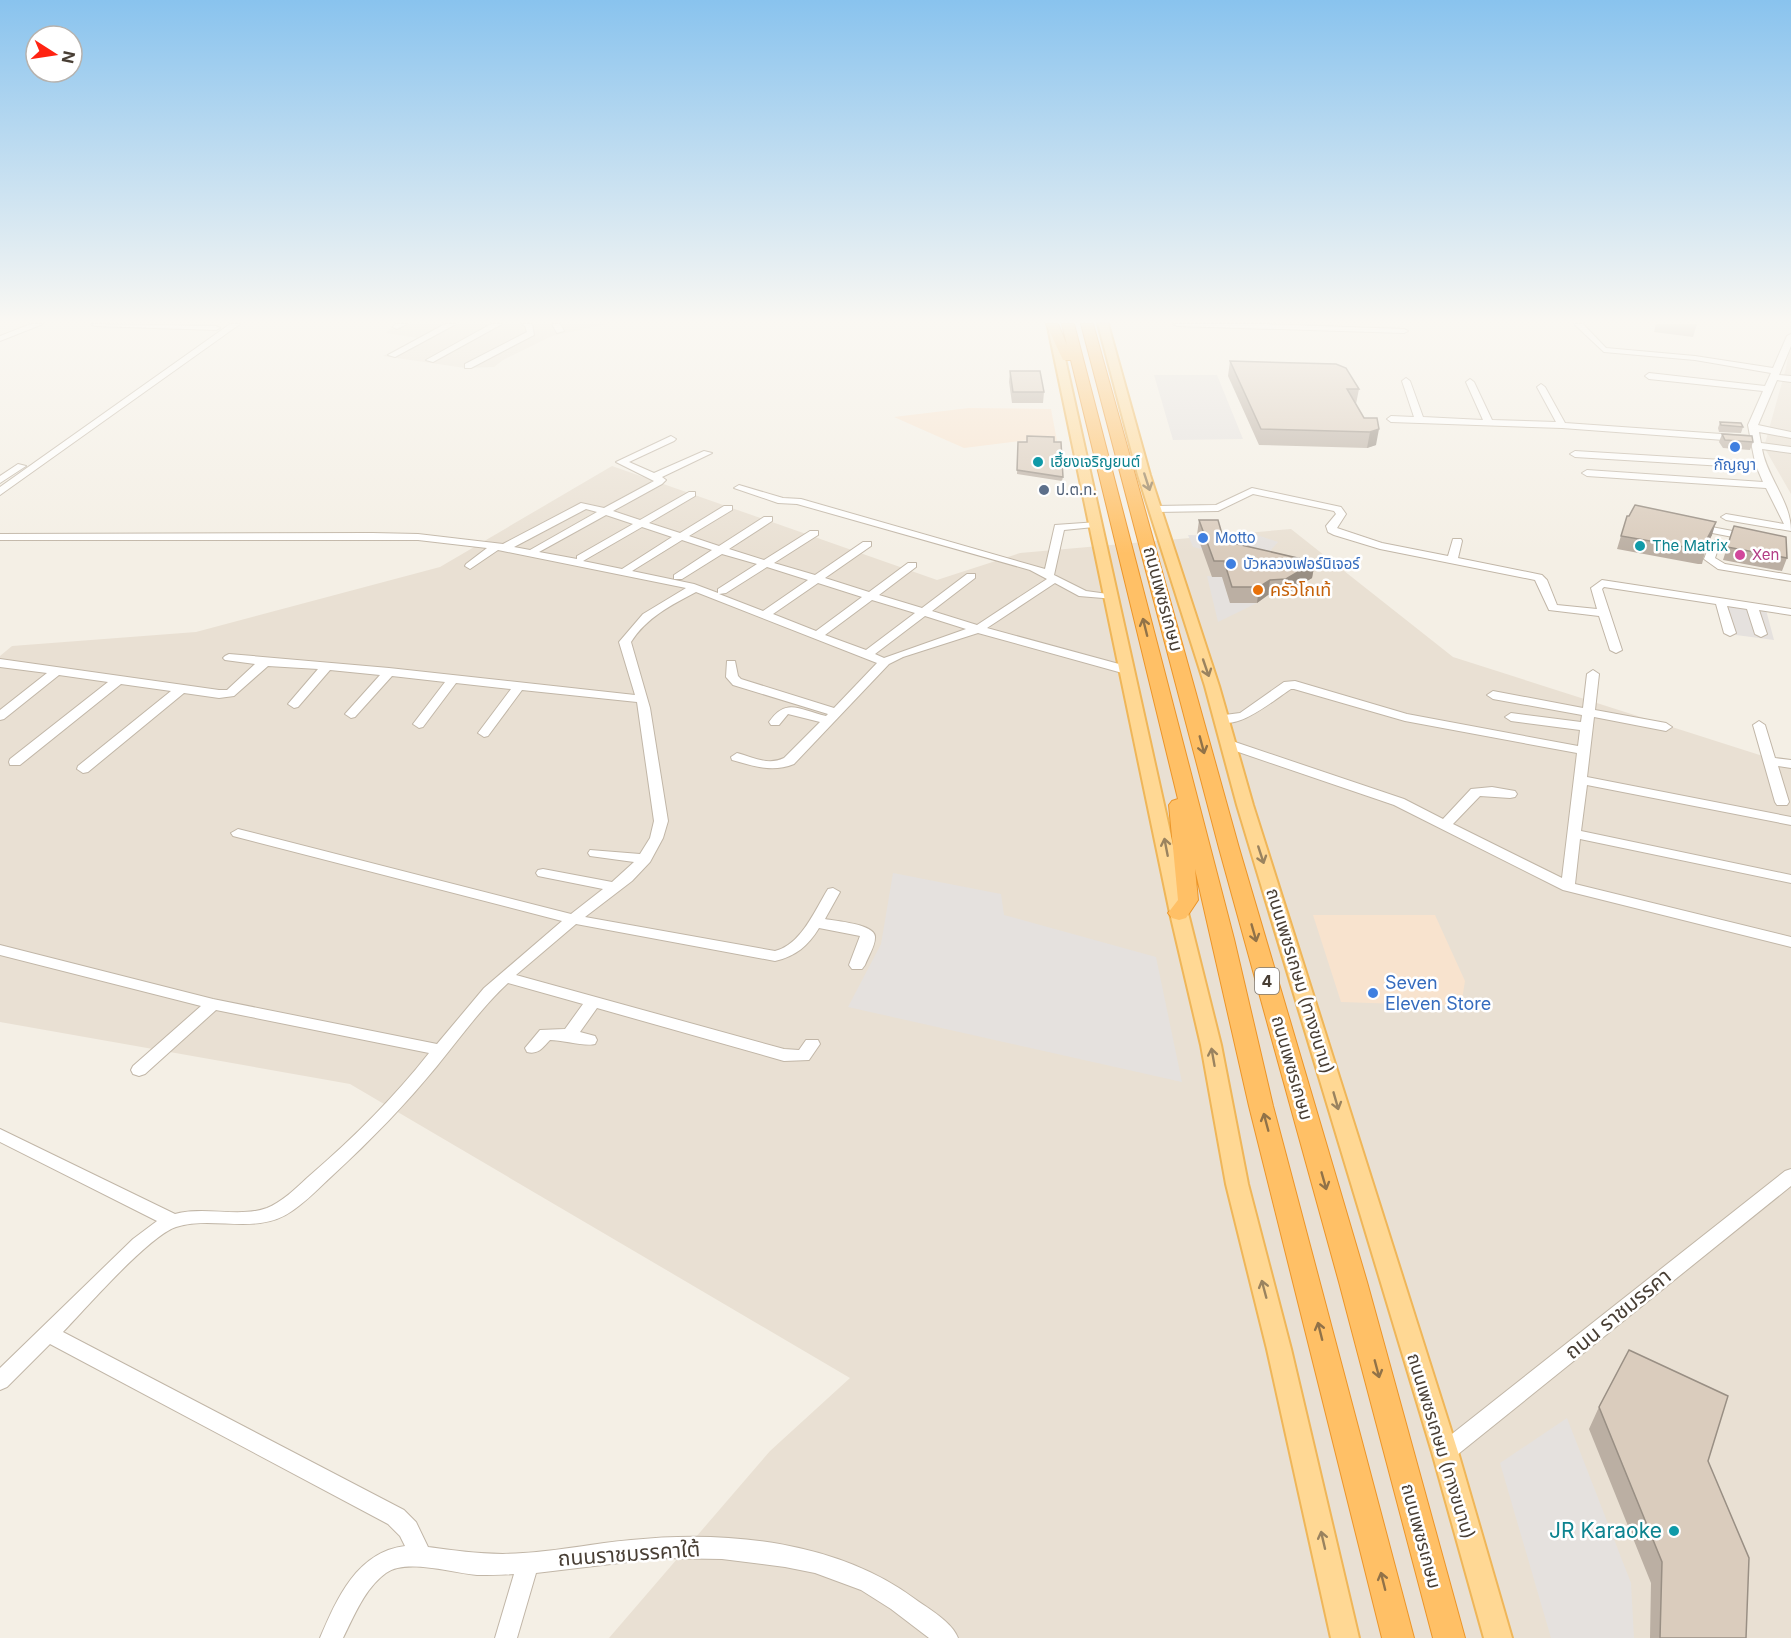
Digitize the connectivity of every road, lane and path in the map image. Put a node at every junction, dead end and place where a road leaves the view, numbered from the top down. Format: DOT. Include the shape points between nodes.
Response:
graph roads {
  1 [pos="118,400"];
  2 [pos="124,400"];
  3 [pos="1068,400"];
  4 [pos="1087,400"];
  5 [pos="1109,400"];
  6 [pos="1124,400"];
  7 [pos="1412,400"];
  8 [pos="1479,400"];
  9 [pos="1548,400"];
  10 [pos="1763,400"];
  11 [pos="1391,419"];
  12 [pos="1419,420"];
  13 [pos="1489,422"];
  14 [pos="1562,425"];
  15 [pos="1753,426"];
  16 [pos="1791,426"];
  17 [pos="1643,430"];
  18 [pos="1791,435"];
  19 [pos="670,439"];
  20 [pos="1647,442"];
  21 [pos="1755,442"];
  22 [pos="1791,450"];
  23 [pos="707,453"];
  24 [pos="1575,454"];
  25 [pos="1760,465"];
  26 [pos="1587,472"];
  27 [pos="655,476"];
  28 [pos="0,480"];
  29 [pos="1771,485"];
  30 [pos="739,488"];
  31 [pos="0,492"];
  32 [pos="692,494"];
  33 [pos="728,508"];
  34 [pos="1156,509"];
  35 [pos="1787,510"];
  36 [pos="605,512"];
  37 [pos="1726,517"];
  38 [pos="768,519"];
  39 [pos="643,524"];
  40 [pos="1094,524"];
  41 [pos="1682,524"];
  42 [pos="1791,528"];
  43 [pos="814,533"];
  44 [pos="682,536"];
  45 [pos="0,537"];
  46 [pos="1758,539"];
  47 [pos="1456,541"];
  48 [pos="1716,543"];
  49 [pos="867,544"];
  50 [pos="500,547"];
  51 [pos="535,550"];
  52 [pos="721,550"];
  53 [pos="581,558"];
  54 [pos="1452,560"];
  55 [pos="767,563"];
  56 [pos="912,565"];
  57 [pos="470,566"];
  58 [pos="626,570"];
  59 [pos="971,576"];
  60 [pos="678,577"];
  61 [pos="1051,577"];
  62 [pos="819,578"];
  63 [pos="1791,578"];
  64 [pos="695,588"];
  65 [pos="722,591"];
  66 [pos="870,596"];
  67 [pos="1111,597"];
  68 [pos="1720,600"];
  69 [pos="1752,606"];
  70 [pos="924,611"];
  71 [pos="1791,612"];
  72 [pos="1603,613"];
  73 [pos="766,614"];
  74 [pos="978,628"];
  75 [pos="1731,633"];
  76 [pos="1761,634"];
  77 [pos="816,636"];
  78 [pos="1616,650"];
  79 [pos="867,655"];
  80 [pos="229,658"];
  81 [pos="266,662"];
  82 [pos="885,662"];
  83 [pos="0,663"];
  84 [pos="731,663"];
  85 [pos="327,666"];
  86 [pos="1126,670"];
  87 [pos="57,671"];
  88 [pos="389,672"];
  89 [pos="1593,674"];
  90 [pos="453,679"];
  91 [pos="118,680"];
  92 [pos="519,686"];
  93 [pos="181,689"];
  94 [pos="1493,695"];
  95 [pos="642,699"];
  96 [pos="294,704"];
  97 [pos="1590,712"];
  98 [pos="351,714"];
  99 [pos="0,716"];
  100 [pos="830,716"];
  101 [pos="1511,717"];
  102 [pos="1221,719"];
  103 [pos="775,722"];
  104 [pos="419,723"];
  105 [pos="1759,725"];
  106 [pos="1588,727"];
  107 [pos="1666,727"];
  108 [pos="484,733"];
  109 [pos="1228,744"];
  110 [pos="1585,751"];
  111 [pos="737,757"];
  112 [pos="1771,761"];
  113 [pos="15,762"];
  114 [pos="1791,764"];
  115 [pos="83,769"];
  116 [pos="1581,780"];
  117 [pos="1184,784"];
  118 [pos="1510,794"];
  119 [pos="1782,802"];
  120 [pos="1791,821"];
  121 [pos="1445,825"];
  122 [pos="238,833"];
  123 [pos="1575,834"];
  124 [pos="595,853"];
  125 [pos="645,859"];
  126 [pos="543,873"];
  127 [pos="1791,879"];
  128 [pos="615,887"];
  129 [pos="1568,887"];
  130 [pos="833,892"];
  131 [pos="1179,913"];
  132 [pos="573,919"];
  133 [pos="814,922"];
  134 [pos="1791,942"];
  135 [pos="0,950"];
  136 [pos="857,966"];
  137 [pos="505,977"];
  138 [pos="593,1002"];
  139 [pos="213,1004"];
  140 [pos="569,1035"];
  141 [pos="589,1040"];
  142 [pos="812,1044"];
  143 [pos="533,1048"];
  144 [pos="441,1050"];
  145 [pos="139,1070"];
  146 [pos="0,1135"];
  147 [pos="1791,1176"];
  148 [pos="174,1221"];
  149 [pos="47,1333"];
  150 [pos="0,1381"];
  151 [pos="1445,1452"];
  152 [pos="421,1556"];
  153 [pos="528,1563"];
  154 [pos="331,1638"];
  155 [pos="506,1638"];
  156 [pos="947,1638"];
  157 [pos="1345,1638"];
  158 [pos="1398,1638"];
  159 [pos="1449,1638"];
  160 [pos="1498,1638"];
  1 -- 28 [label="street"];
  2 -- 31 [label="street"];
  3 -- 40 [label="main road"];
  117 -- 4 [label="highway, ถนนเพชรเกษม / 4, one-way"];
  5 -- 159 [label="highway, ถนนเพชรเกษม / 4, one-way"];
  6 -- 34 [label="main road, ถนนเพชรเกษม (ทางขนาน) / 4, one-way"];
  7 -- 12 [label="street"];
  8 -- 13 [label="street"];
  9 -- 14 [label="street"];
  10 -- 15 [label="street"];
  11 -- 12 [label="street"];
  12 -- 13 [label="street"];
  13 -- 14 [label="street"];
  14 -- 17 [label="street"];
  15 -- 16 [label="street"];
  15 -- 18 [label="street"];
  15 -- 21 [label="street"];
  17 -- 20 [label="street"];
  17 -- 21 [label="street"];
  19 -- 27 [label="street" via="621,462"];
  21 -- 22 [label="street"];
  21 -- 25 [label="street"];
  23 -- 27 [label="street"];
  24 -- 25 [label="street"];
  25 -- 29 [label="street"];
  26 -- 29 [label="street"];
  27 -- 36 [label="street" via="661,480"];
  29 -- 35 [label="street"];
  30 -- 61 [label="street" via="1034,568"];
  32 -- 39 [label="street"];
  33 -- 44 [label="street"];
  34 -- 54 [label="street" via="1218,508 1252,491 1337,509 1341,514 1332,530 1349,537"];
  34 -- 102 [label="main road, ถนนเพชรเกษม (ทางขนาน) / 4, one-way"];
  35 -- 42 [label="street"];
  36 -- 39 [label="street"];
  36 -- 50 [label="street" via="582,505"];
  36 -- 51 [label="street"];
  37 -- 42 [label="street"];
  38 -- 52 [label="street"];
  39 -- 44 [label="street"];
  39 -- 53 [label="street"];
  40 -- 61 [label="street" via="1059,527"];
  40 -- 67 [label="main road"];
  41 -- 46 [label="street"];
  43 -- 55 [label="street"];
  44 -- 52 [label="street"];
  44 -- 58 [label="street"];
  45 -- 50 [label="street" via="372,536"];
  47 -- 54 [label="street"];
  48 -- 63 [label="street" via="1709,559 1713,564"];
  49 -- 62 [label="street"];
  50 -- 57 [label="street"];
  50 -- 64 [label="street"];
  52 -- 55 [label="street"];
  52 -- 60 [label="street"];
  54 -- 72 [label="street" via="1538,578 1550,606"];
  55 -- 62 [label="street"];
  55 -- 65 [label="street"];
  56 -- 66 [label="street"];
  59 -- 70 [label="street"];
  61 -- 67 [label="street" via="1075,591"];
  61 -- 74 [label="street"];
  62 -- 66 [label="street"];
  62 -- 73 [label="street"];
  64 -- 73 [label="street"];
  64 -- 95 [label="street" via="644,618 625,642"];
  66 -- 70 [label="street"];
  66 -- 77 [label="street"];
  67 -- 86 [label="main road"];
  68 -- 69 [label="street"];
  68 -- 72 [label="street" via="1602,583 1596,588"];
  68 -- 75 [label="street"];
  69 -- 71 [label="street"];
  69 -- 76 [label="street"];
  70 -- 74 [label="street"];
  70 -- 79 [label="street"];
  72 -- 78 [label="street"];
  73 -- 77 [label="street"];
  74 -- 82 [label="street"];
  74 -- 86 [label="street"];
  77 -- 79 [label="street"];
  79 -- 82 [label="street"];
  80 -- 81 [label="street"];
  81 -- 85 [label="street"];
  81 -- 93 [label="street" via="230,693"];
  82 -- 100 [label="street"];
  83 -- 87 [label="street"];
  84 -- 100 [label="street" via="736,682"];
  85 -- 88 [label="street"];
  85 -- 96 [label="street"];
  131 -- 86 [label="main road, one-way"];
  87 -- 91 [label="street"];
  87 -- 99 [label="street"];
  88 -- 90 [label="street"];
  88 -- 98 [label="street"];
  89 -- 97 [label="street"];
  90 -- 92 [label="street"];
  90 -- 104 [label="street"];
  91 -- 93 [label="street"];
  91 -- 113 [label="street"];
  92 -- 95 [label="street"];
  92 -- 108 [label="street"];
  93 -- 115 [label="street"];
  94 -- 97 [label="street"];
  95 -- 125 [label="street" via="661,821"];
  97 -- 106 [label="street"];
  97 -- 107 [label="street"];
  100 -- 103 [label="street" via="787,710"];
  100 -- 111 [label="street" via="781,766"];
  101 -- 106 [label="street"];
  102 -- 109 [label="main road, ถนนเพชรเกษม (ทางขนาน) / 4"];
  102 -- 110 [label="street" via="1243,716 1288,685 1294,685 1404,717"];
  105 -- 112 [label="street"];
  106 -- 110 [label="street"];
  109 -- 121 [label="street" via="1398,802"];
  109 -- 151 [label="main road, ถนนเพชรเกษม (ทางขนาน) / 4, one-way"];
  110 -- 116 [label="street"];
  112 -- 114 [label="street"];
  112 -- 119 [label="street"];
  116 -- 120 [label="street"];
  116 -- 123 [label="street"];
  117 -- 131 [label="highway" via="1177,790 1188,900"];
  158 -- 117 [label="highway, ถนนเพชรเกษม / 4, one-way" via="1261,1106"];
  118 -- 121 [label="street" via="1476,792"];
  121 -- 129 [label="street"];
  122 -- 132 [label="street"];
  123 -- 127 [label="street"];
  123 -- 129 [label="street"];
  124 -- 125 [label="street"];
  125 -- 128 [label="street"];
  126 -- 128 [label="street"];
  128 -- 132 [label="street"];
  129 -- 134 [label="street"];
  130 -- 133 [label="street"];
  157 -- 131 [label="main road, one-way" via="1237,1184 1211,1045"];
  132 -- 133 [label="street" via="777,956 792,950"];
  132 -- 137 [label="street"];
  133 -- 136 [label="street" via="867,933"];
  135 -- 139 [label="street"];
  137 -- 138 [label="street"];
  137 -- 144 [label="street"];
  138 -- 140 [label="street"];
  138 -- 142 [label="street" via="792,1056 803,1056"];
  139 -- 144 [label="street"];
  139 -- 145 [label="street"];
  140 -- 141 [label="street"];
  140 -- 143 [label="street" via="546,1034"];
  144 -- 148 [label="street" via="351,1150 275,1214 259,1218 186,1217"];
  146 -- 148 [label="street"];
  147 -- 151 [label="street, ถนน ราชมรรคา"];
  148 -- 149 [label="street" via="139,1244"];
  149 -- 150 [label="street"];
  149 -- 152 [label="street" via="396,1517 408,1529"];
  151 -- 160 [label="main road, ถนนเพชรเกษม (ทางขนาน) / 4"];
  152 -- 153 [label="street, ถนนราชมรรคาใต้" via="474,1564"];
  152 -- 154 [label="street, ถนนราชมรรคาใต้" via="386,1561 371,1571"];
  153 -- 155 [label="street"];
  153 -- 156 [label="street, ถนนราชมรรคาใต้" via="636,1550 715,1548 790,1558 831,1567 870,1583"];
}
